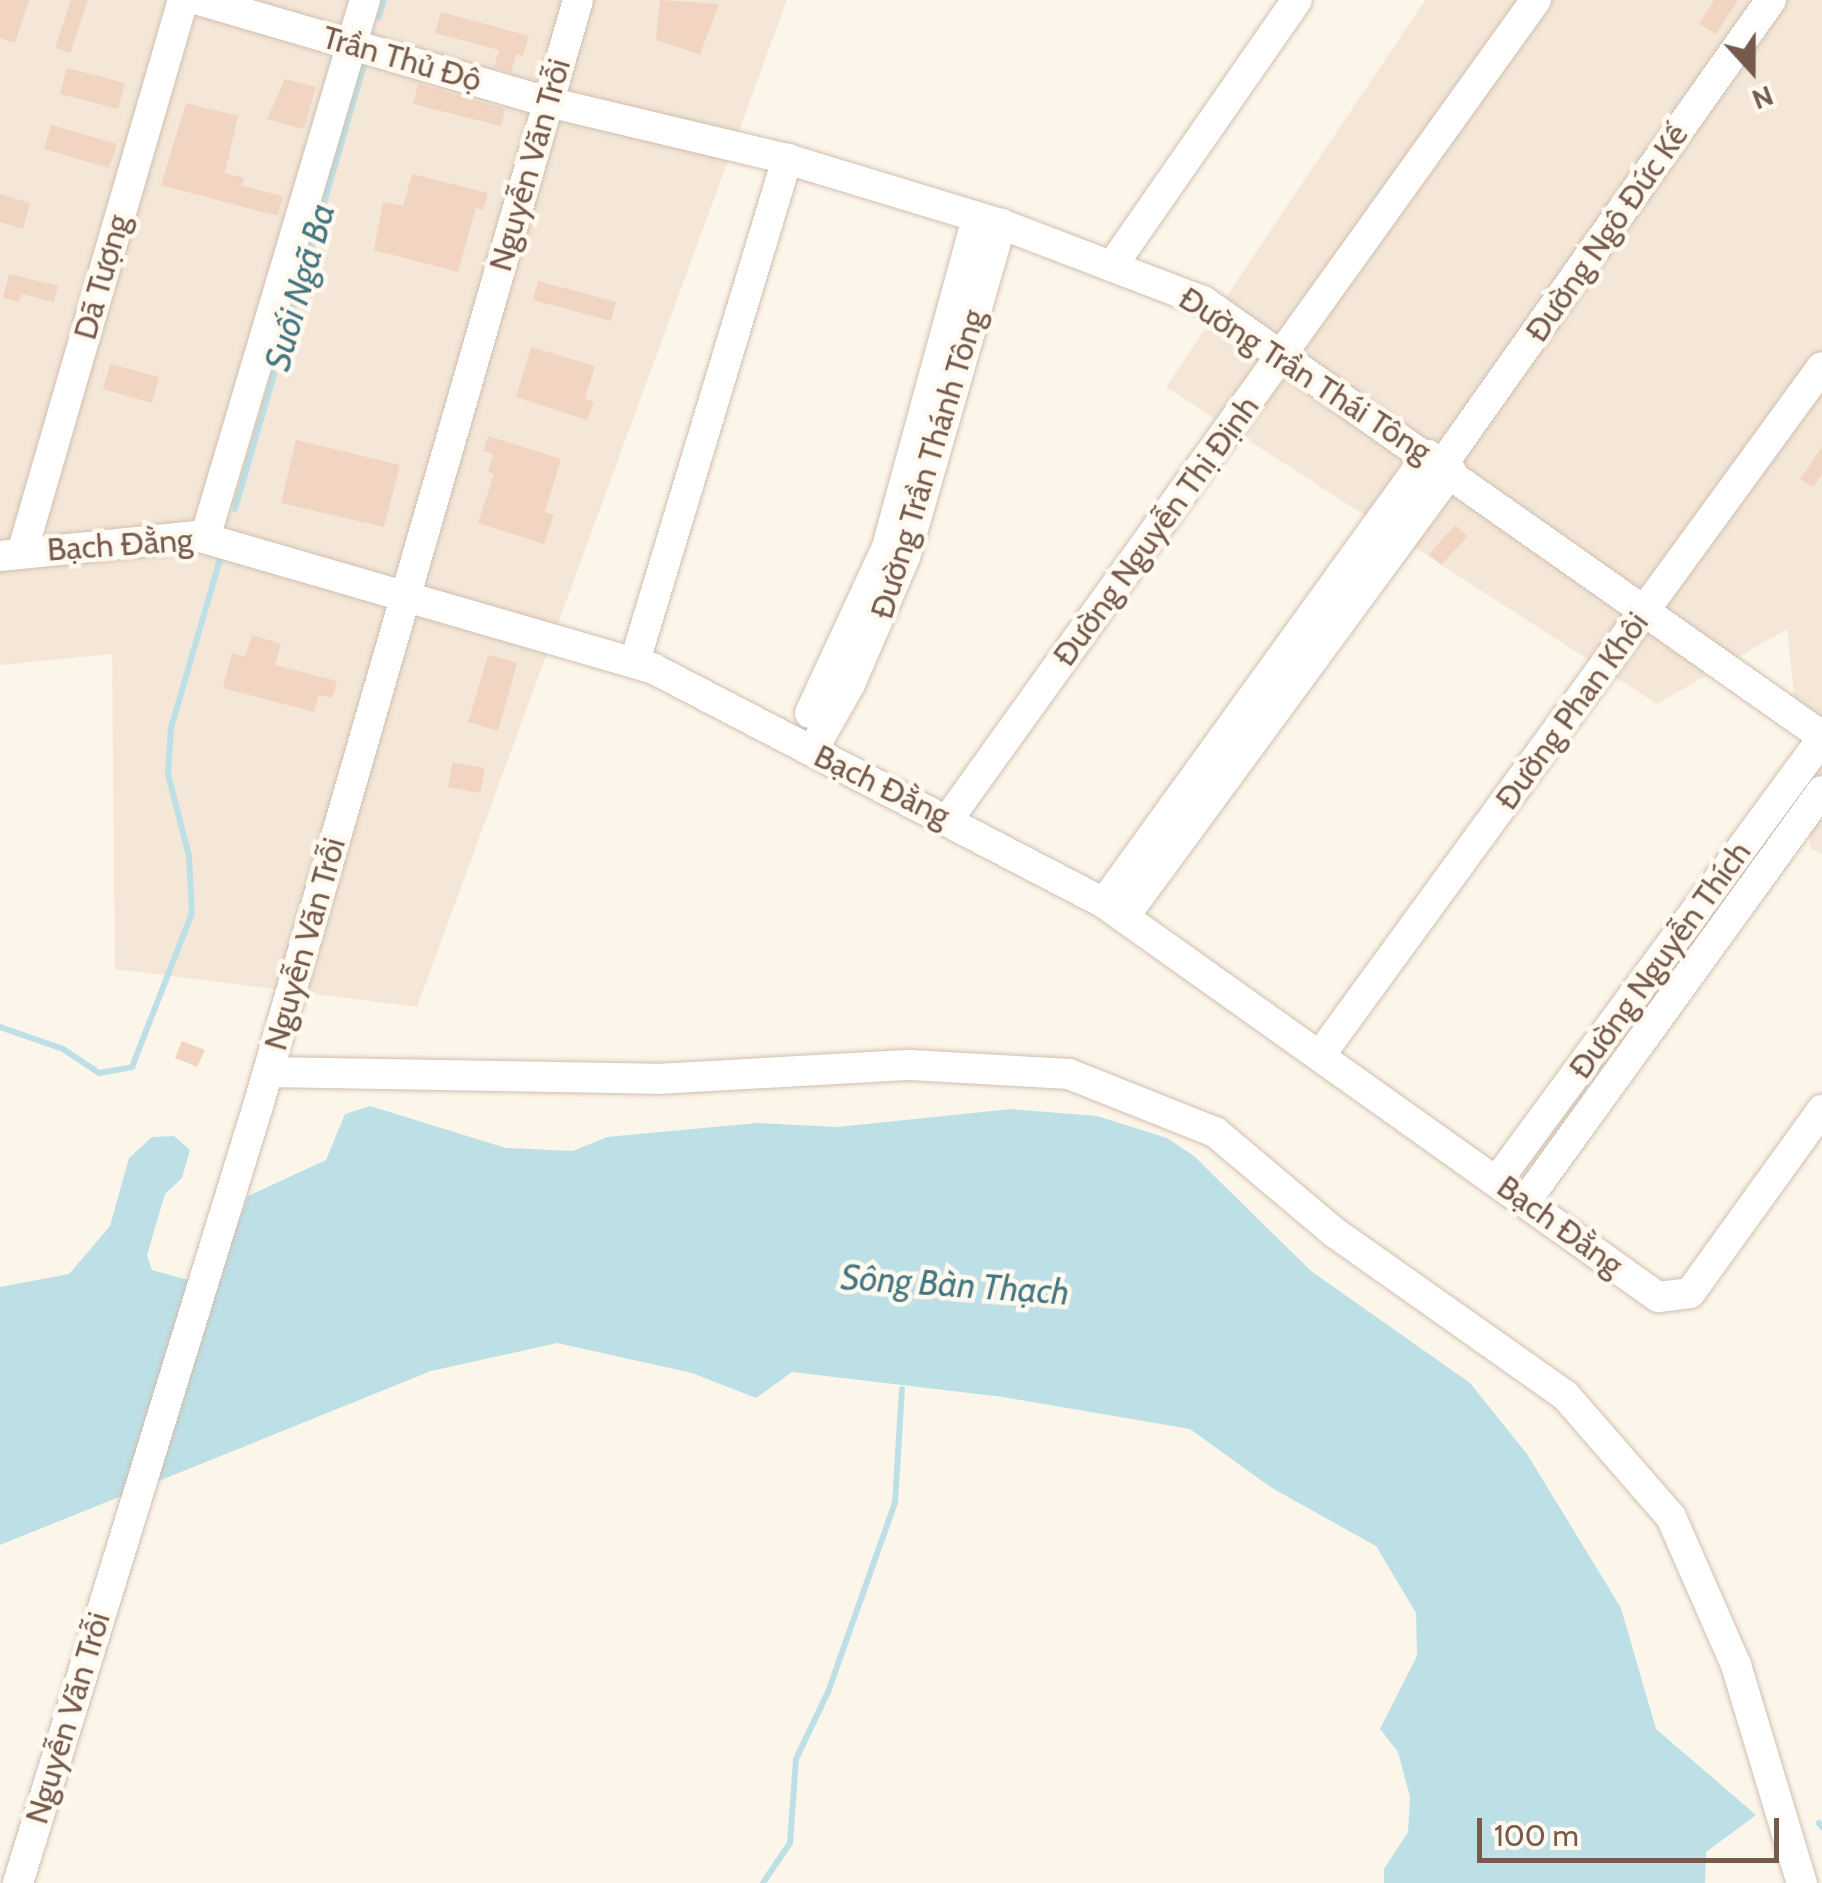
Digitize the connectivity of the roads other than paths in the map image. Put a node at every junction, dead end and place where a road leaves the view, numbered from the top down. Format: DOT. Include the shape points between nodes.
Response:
graph roads {
  1 [pos="183,0"];
  2 [pos="198,0"];
  3 [pos="366,0"];
  4 [pos="578,0"];
  5 [pos="1297,0"];
  6 [pos="1536,0"];
  7 [pos="1771,0"];
  8 [pos="352,45"];
  9 [pos="548,102"];
  10 [pos="788,159"];
  11 [pos="989,221"];
  12 [pos="1112,266"];
  13 [pos="1283,355"];
  14 [pos="1822,367"];
  15 [pos="1440,464"];
  16 [pos="204,538"];
  17 [pos="11,555"];
  18 [pos="406,593"];
  19 [pos="1647,608"];
  20 [pos="635,661"];
  21 [pos="1822,737"];
  22 [pos="803,747"];
  23 [pos="1822,791"];
  24 [pos="949,818"];
  25 [pos="1114,910"];
  26 [pos="1321,1054"];
  27 [pos="268,1072"];
  28 [pos="1822,1110"];
  29 [pos="1497,1181"];
  30 [pos="1526,1202"];
  31 [pos="18,1883"];
  32 [pos="1802,1883"];
  1 -- 17 [label="street, Dã Tượng"];
  2 -- 8 [label="street, Trần Thủ Độ"];
  3 -- 8 [label="street"];
  4 -- 9 [label="street, Nguyễn Văn Trỗi"];
  5 -- 12 [label="street"];
  6 -- 13 [label="street, Đường Nguyễn Thị Định"];
  7 -- 15 [label="street, Đường Ngô Đức Kế"];
  8 -- 9 [label="street, Trần Thủ Độ"];
  8 -- 16 [label="street"];
  9 -- 10 [label="street, Đường Trần Thái Tông"];
  9 -- 18 [label="street, Nguyễn Văn Trỗi"];
  10 -- 11 [label="street, Đường Trần Thái Tông"];
  10 -- 20 [label="street"];
  11 -- 12 [label="street, Đường Trần Thái Tông"];
  11 -- 22 [label="street, Đường Trần Thánh Tông" via="905,557 850,684"];
  12 -- 13 [label="street, Đường Trần Thái Tông" via="1203,301"];
  13 -- 15 [label="street, Đường Trần Thái Tông"];
  13 -- 24 [label="street, Đường Nguyễn Thị Định"];
  14 -- 19 [label="street, Đường Phan Khôi"];
  15 -- 19 [label="street, Đường Trần Thái Tông"];
  15 -- 25 [label="street, Đường Ngô Đức Kế"];
  16 -- 17 [label="street, Bạch Đằng"];
  16 -- 18 [label="street, Bạch Đằng"];
  18 -- 20 [label="street, Bạch Đằng"];
  18 -- 27 [label="street, Nguyễn Văn Trỗi"];
  19 -- 21 [label="street, Đường Trần Thái Tông"];
  19 -- 26 [label="street, Đường Phan Khôi"];
  20 -- 22 [label="street, Bạch Đằng"];
  21 -- 29 [label="street, Đường Nguyễn Thích"];
  22 -- 24 [label="street, Bạch Đằng"];
  23 -- 30 [label="street, Đường Nguyễn Thích"];
  24 -- 25 [label="street, Bạch Đằng"];
  25 -- 26 [label="street, Bạch Đằng"];
  26 -- 29 [label="street, Bạch Đằng"];
  27 -- 31 [label="street, Nguyễn Văn Trỗi"];
  27 -- 32 [label="street" via="657,1079 911,1064 1069,1074 1215,1132 1336,1233 1565,1395 1671,1517 1736,1665"];
  28 -- 30 [label="street, Bạch Đằng" via="1690,1293 1658,1298"];
  29 -- 30 [label="street, Bạch Đằng"];
}
